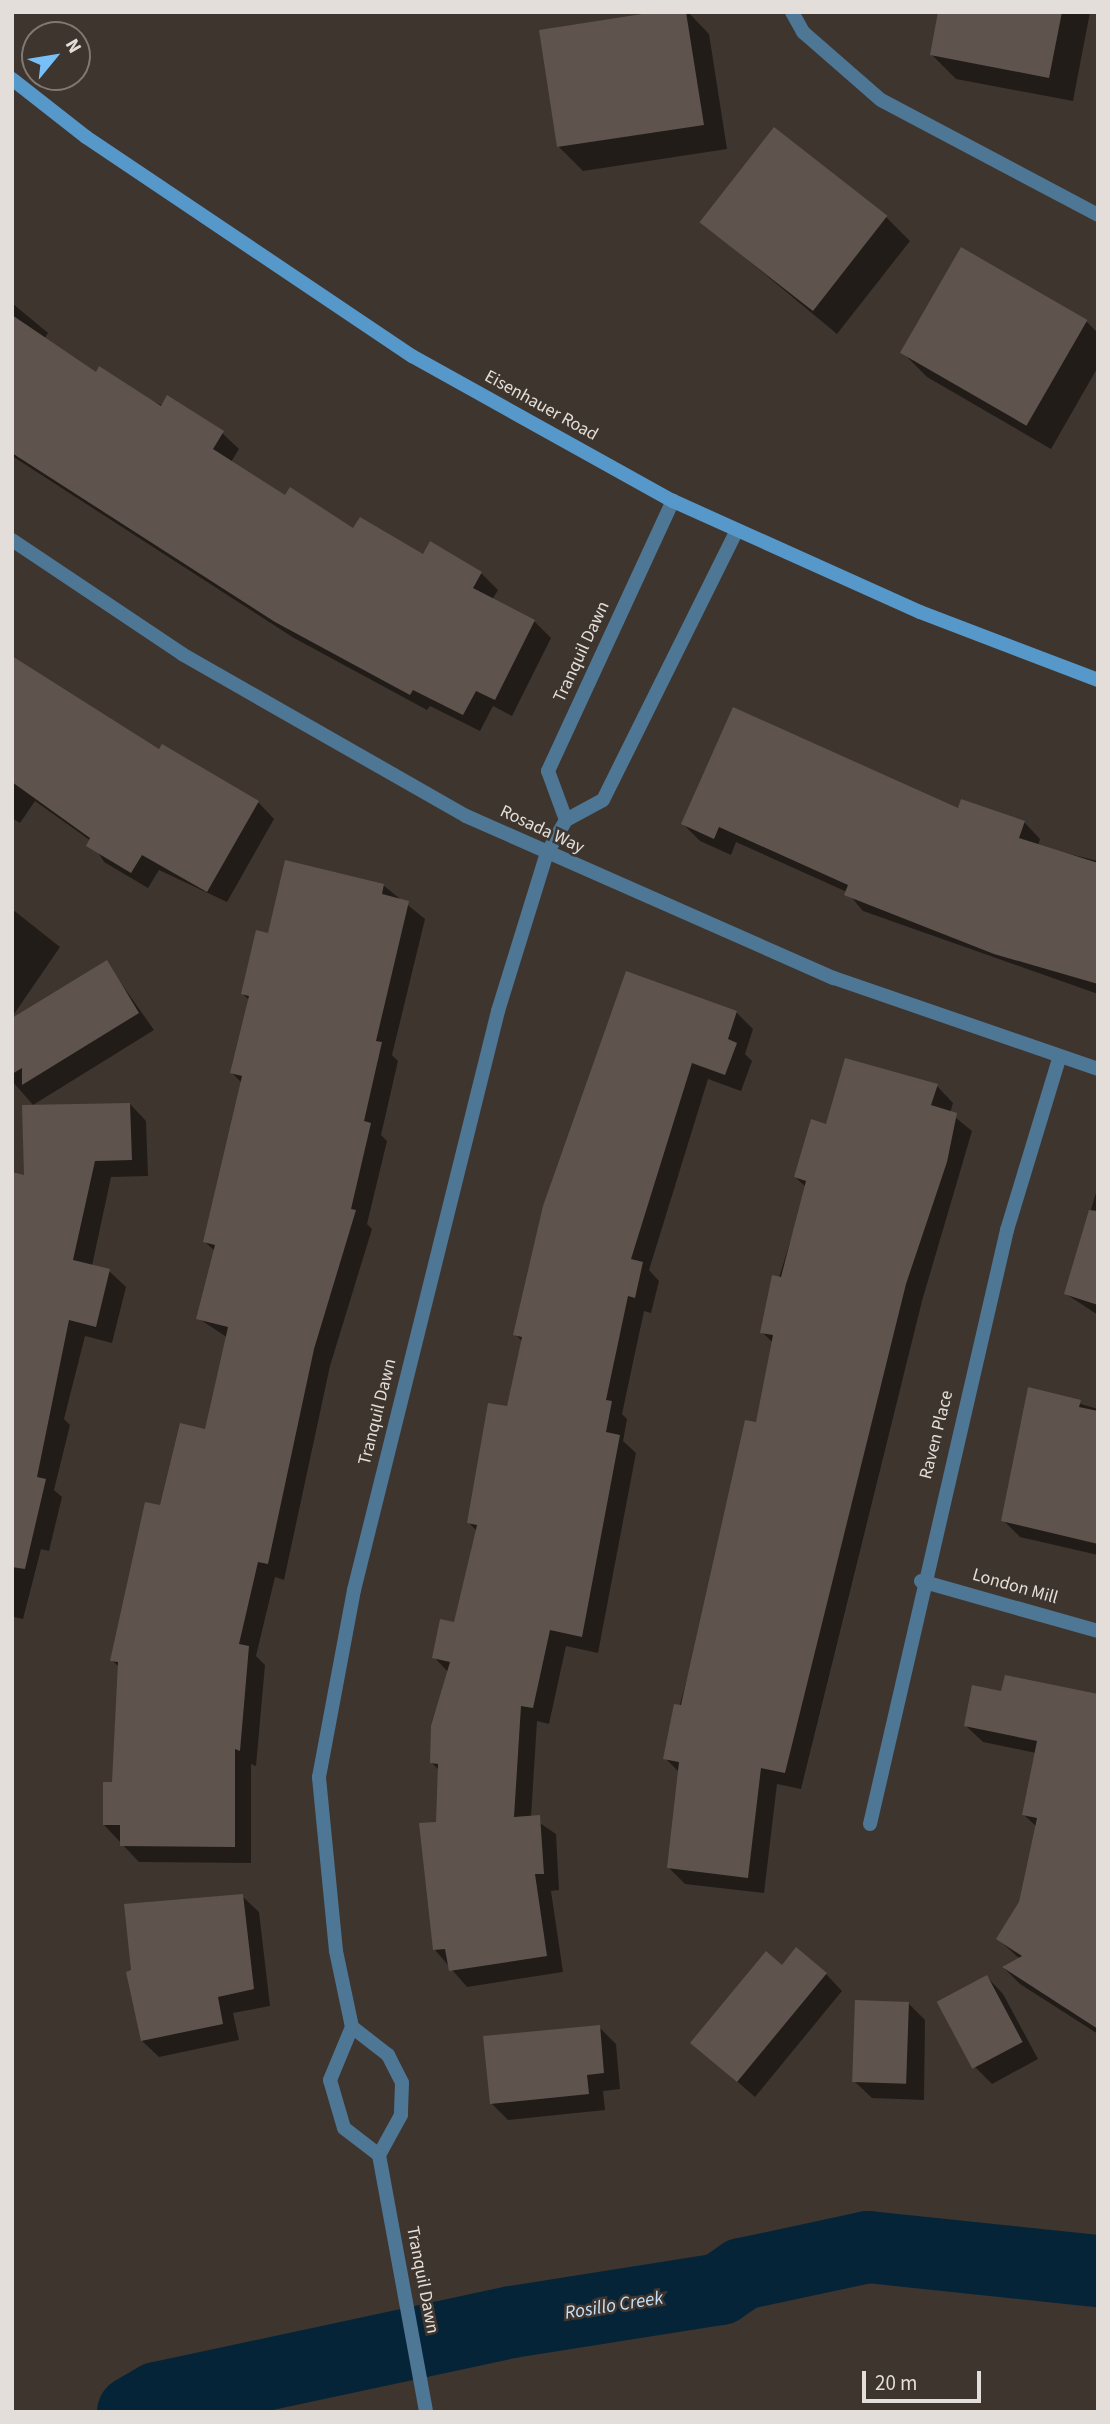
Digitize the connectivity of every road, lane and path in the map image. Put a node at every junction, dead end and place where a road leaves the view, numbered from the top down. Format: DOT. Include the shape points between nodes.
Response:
graph roads {
  1 [pos="792,12"];
  2 [pos="12,79"];
  3 [pos="1097,213"];
  4 [pos="673,501"];
  5 [pos="737,530"];
  6 [pos="12,540"];
  7 [pos="1098,680"];
  8 [pos="566,820"];
  9 [pos="547,853"];
  10 [pos="1059,1059"];
  11 [pos="1098,1069"];
  12 [pos="921,1581"];
  13 [pos="1098,1631"];
  14 [pos="870,1824"];
  15 [pos="352,2027"];
  16 [pos="379,2155"];
  17 [pos="426,2412"];
  1 -- 3 [label="street" via="803,32 881,100"];
  2 -- 4 [label="main road, Eisenhauer Road" via="86,137 412,356"];
  4 -- 5 [label="main road, Eisenhauer Road"];
  4 -- 8 [label="street, Tranquil Dawn" via="548,771"];
  5 -- 7 [label="main road, Eisenhauer Road" via="920,612"];
  5 -- 8 [label="street" via="603,800"];
  6 -- 9 [label="street, Rosada Way" via="182,654 466,816"];
  8 -- 9 [label="street, Tranquil Dawn"];
  9 -- 10 [label="street, Rosada Way" via="834,978"];
  9 -- 15 [label="street, Tranquil Dawn" via="498,1011 354,1590 319,1777 336,1951"];
  10 -- 11 [label="street, Rosada Way"];
  10 -- 12 [label="street, Raven Place" via="1007,1230"];
  12 -- 13 [label="street, London Mill"];
  12 -- 14 [label="street, Raven Place"];
  15 -- 16 [label="street" via="333,2067 331,2098 344,2128"];
  15 -- 16 [label="street" via="388,2055 402,2083 401,2115"];
  16 -- 17 [label="street, Tranquil Dawn"];
}
